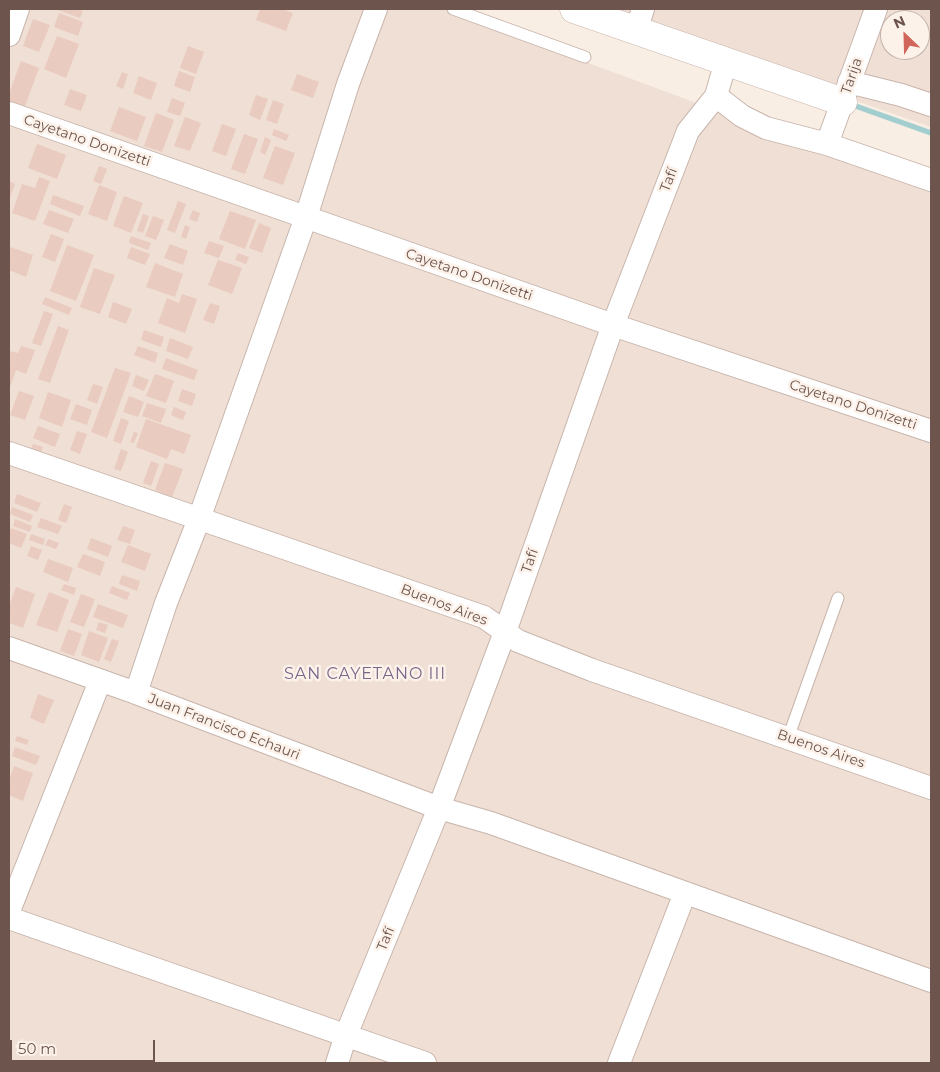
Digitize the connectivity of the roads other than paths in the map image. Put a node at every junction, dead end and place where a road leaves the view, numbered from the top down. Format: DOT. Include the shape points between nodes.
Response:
graph roads {
  1 [pos="18,9"];
  2 [pos="376,9"];
  3 [pos="452,9"];
  4 [pos="574,9"];
  5 [pos="876,9"];
  6 [pos="640,20"];
  7 [pos="9,35"];
  8 [pos="585,57"];
  9 [pos="726,61"];
  10 [pos="846,92"];
  11 [pos="716,96"];
  12 [pos="931,106"];
  13 [pos="9,113"];
  14 [pos="827,144"];
  15 [pos="931,180"];
  16 [pos="306,218"];
  17 [pos="613,325"];
  18 [pos="931,431"];
  19 [pos="9,453"];
  20 [pos="199,519"];
  21 [pos="838,598"];
  22 [pos="505,632"];
  23 [pos="9,648"];
  24 [pos="100,681"];
  25 [pos="136,693"];
  26 [pos="788,738"];
  27 [pos="931,788"];
  28 [pos="439,808"];
  29 [pos="685,893"];
  30 [pos="9,911"];
  31 [pos="9,918"];
  32 [pos="931,981"];
  33 [pos="346,1035"];
  34 [pos="337,1063"];
  35 [pos="424,1063"];
  36 [pos="619,1063"];
  1 -- 7 [label="street"];
  2 -- 16 [label="street" via="348,84"];
  3 -- 8 [label="lane"];
  4 -- 6 [label="street"];
  5 -- 10 [label="street, Tarija"];
  6 -- 9 [label="street"];
  9 -- 10 [label="street"];
  9 -- 11 [label="street, Tafí"];
  10 -- 12 [label="street" via="901,95"];
  10 -- 14 [label="street, Tarija"];
  11 -- 14 [label="street" via="742,116 766,128"];
  11 -- 17 [label="street, Tafí" via="688,131"];
  13 -- 16 [label="street, Cayetano Donizetti"];
  14 -- 15 [label="street"];
  16 -- 17 [label="street, Cayetano Donizetti"];
  16 -- 20 [label="street"];
  17 -- 18 [label="street, Cayetano Donizetti"];
  17 -- 22 [label="street, Tafí"];
  19 -- 20 [label="street, Buenos Aires"];
  20 -- 22 [label="street, Buenos Aires" via="484,617"];
  20 -- 25 [label="street" via="166,602"];
  21 -- 26 [label="lane"];
  22 -- 26 [label="street, Buenos Aires" via="518,641 592,670"];
  22 -- 28 [label="street, Tafí"];
  23 -- 24 [label="street, Juan Francisco Echauri"];
  24 -- 25 [label="street, Juan Francisco Echauri"];
  24 -- 30 [label="street"];
  25 -- 28 [label="street, Juan Francisco Echauri"];
  26 -- 27 [label="street, Buenos Aires"];
  28 -- 29 [label="street, Juan Francisco Echauri" via="491,822"];
  28 -- 33 [label="street, Tafí"];
  29 -- 32 [label="street, Juan Francisco Echauri"];
  29 -- 36 [label="street"];
  31 -- 33 [label="street"];
  33 -- 34 [label="street, Tafí"];
  33 -- 35 [label="street"];
}
